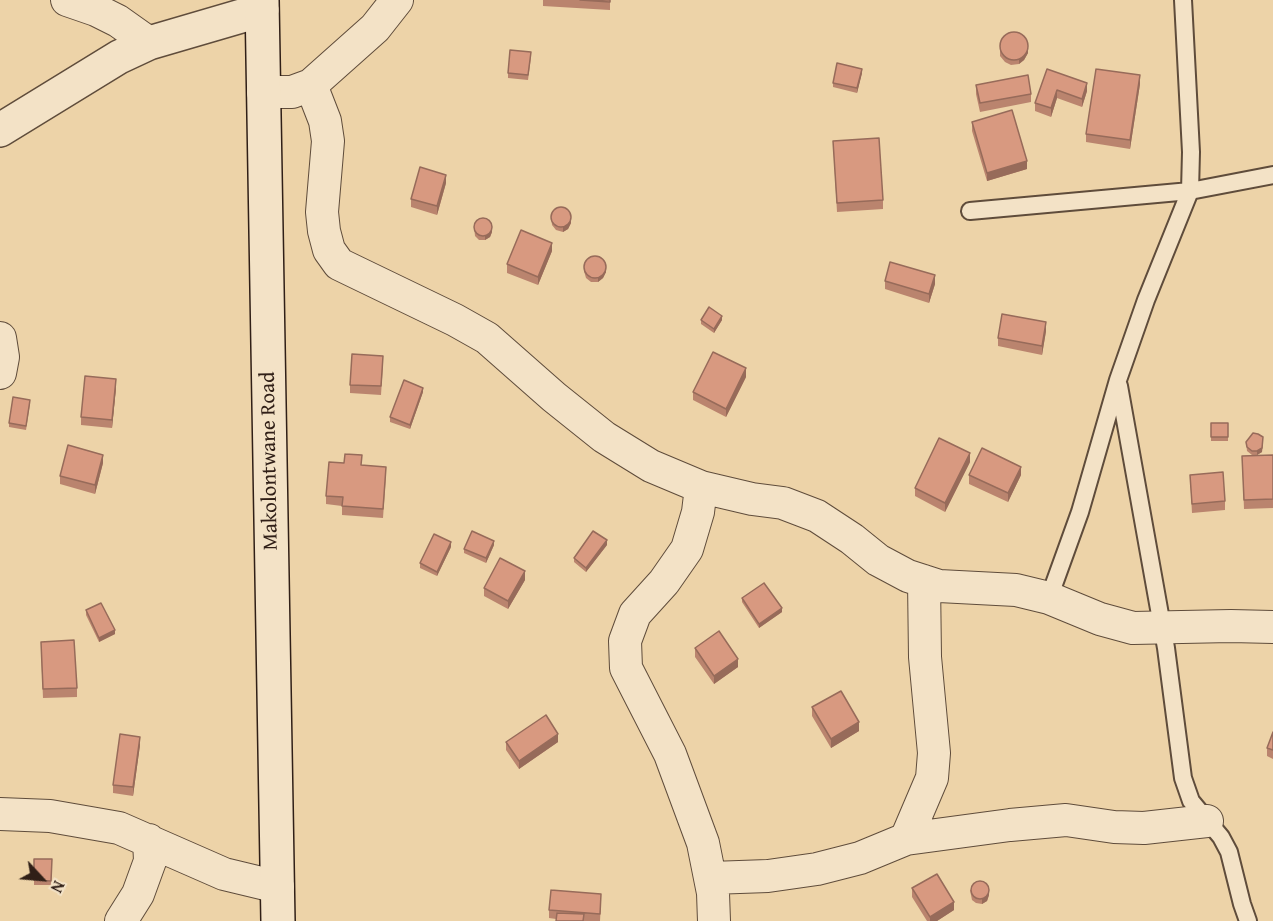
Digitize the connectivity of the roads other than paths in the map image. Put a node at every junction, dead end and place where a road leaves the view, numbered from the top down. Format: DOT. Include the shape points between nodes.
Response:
graph roads {
  1 [pos="67,0"];
  2 [pos="397,0"];
  3 [pos="1183,0"];
  4 [pos="262,5"];
  5 [pos="149,43"];
  6 [pos="311,85"];
  7 [pos="263,92"];
  8 [pos="0,130"];
  9 [pos="1273,175"];
  10 [pos="1190,191"];
  11 [pos="970,212"];
  12 [pos="0,338"];
  13 [pos="0,373"];
  14 [pos="1118,380"];
  15 [pos="701,487"];
  16 [pos="924,581"];
  17 [pos="1049,598"];
  18 [pos="1273,627"];
  19 [pos="1162,628"];
  20 [pos="0,814"];
  21 [pos="1207,821"];
  22 [pos="906,839"];
  23 [pos="149,840"];
  24 [pos="711,878"];
  25 [pos="278,887"];
  26 [pos="121,921"];
  27 [pos="278,921"];
  28 [pos="714,921"];
  29 [pos="1248,921"];
  1 -- 5 [label="street" via="96,9"];
  2 -- 6 [label="street" via="375,28"];
  3 -- 10 [label="lane"];
  4 -- 5 [label="main road"];
  4 -- 7 [label="main road, Makolontwane Road"];
  5 -- 8 [label="main road" via="118,57"];
  6 -- 7 [label="street" via="292,92"];
  6 -- 15 [label="street" via="328,141 324,231 329,250 339,264 487,338 604,437 651,466"];
  7 -- 25 [label="main road, Makolontwane Road"];
  9 -- 10 [label="lane"];
  10 -- 11 [label="lane"];
  10 -- 14 [label="lane"];
  12 -- 13 [label="street"];
  14 -- 17 [label="lane" via="1080,512"];
  14 -- 19 [label="lane"];
  15 -- 16 [label="street" via="783,503 817,516 878,560"];
  15 -- 24 [label="street" via="687,549 635,614 625,640 626,668 670,754 704,843"];
  16 -- 17 [label="street" via="939,586 1016,590"];
  16 -- 22 [label="street" via="925,657 934,753 932,778"];
  17 -- 19 [label="street" via="1100,620 1133,628"];
  18 -- 19 [label="street"];
  19 -- 21 [label="lane" via="1183,778 1191,801"];
  20 -- 23 [label="street" via="50,816 119,828"];
  21 -- 22 [label="street" via="1144,828 1049,821"];
  21 -- 29 [label="lane" via="1230,852"];
  22 -- 24 [label="street" via="860,858 817,869"];
  23 -- 25 [label="street" via="224,874"];
  23 -- 26 [label="street" via="150,861 138,894"];
  24 -- 28 [label="street"];
  25 -- 27 [label="main road, Makolontwane Road"];
}
